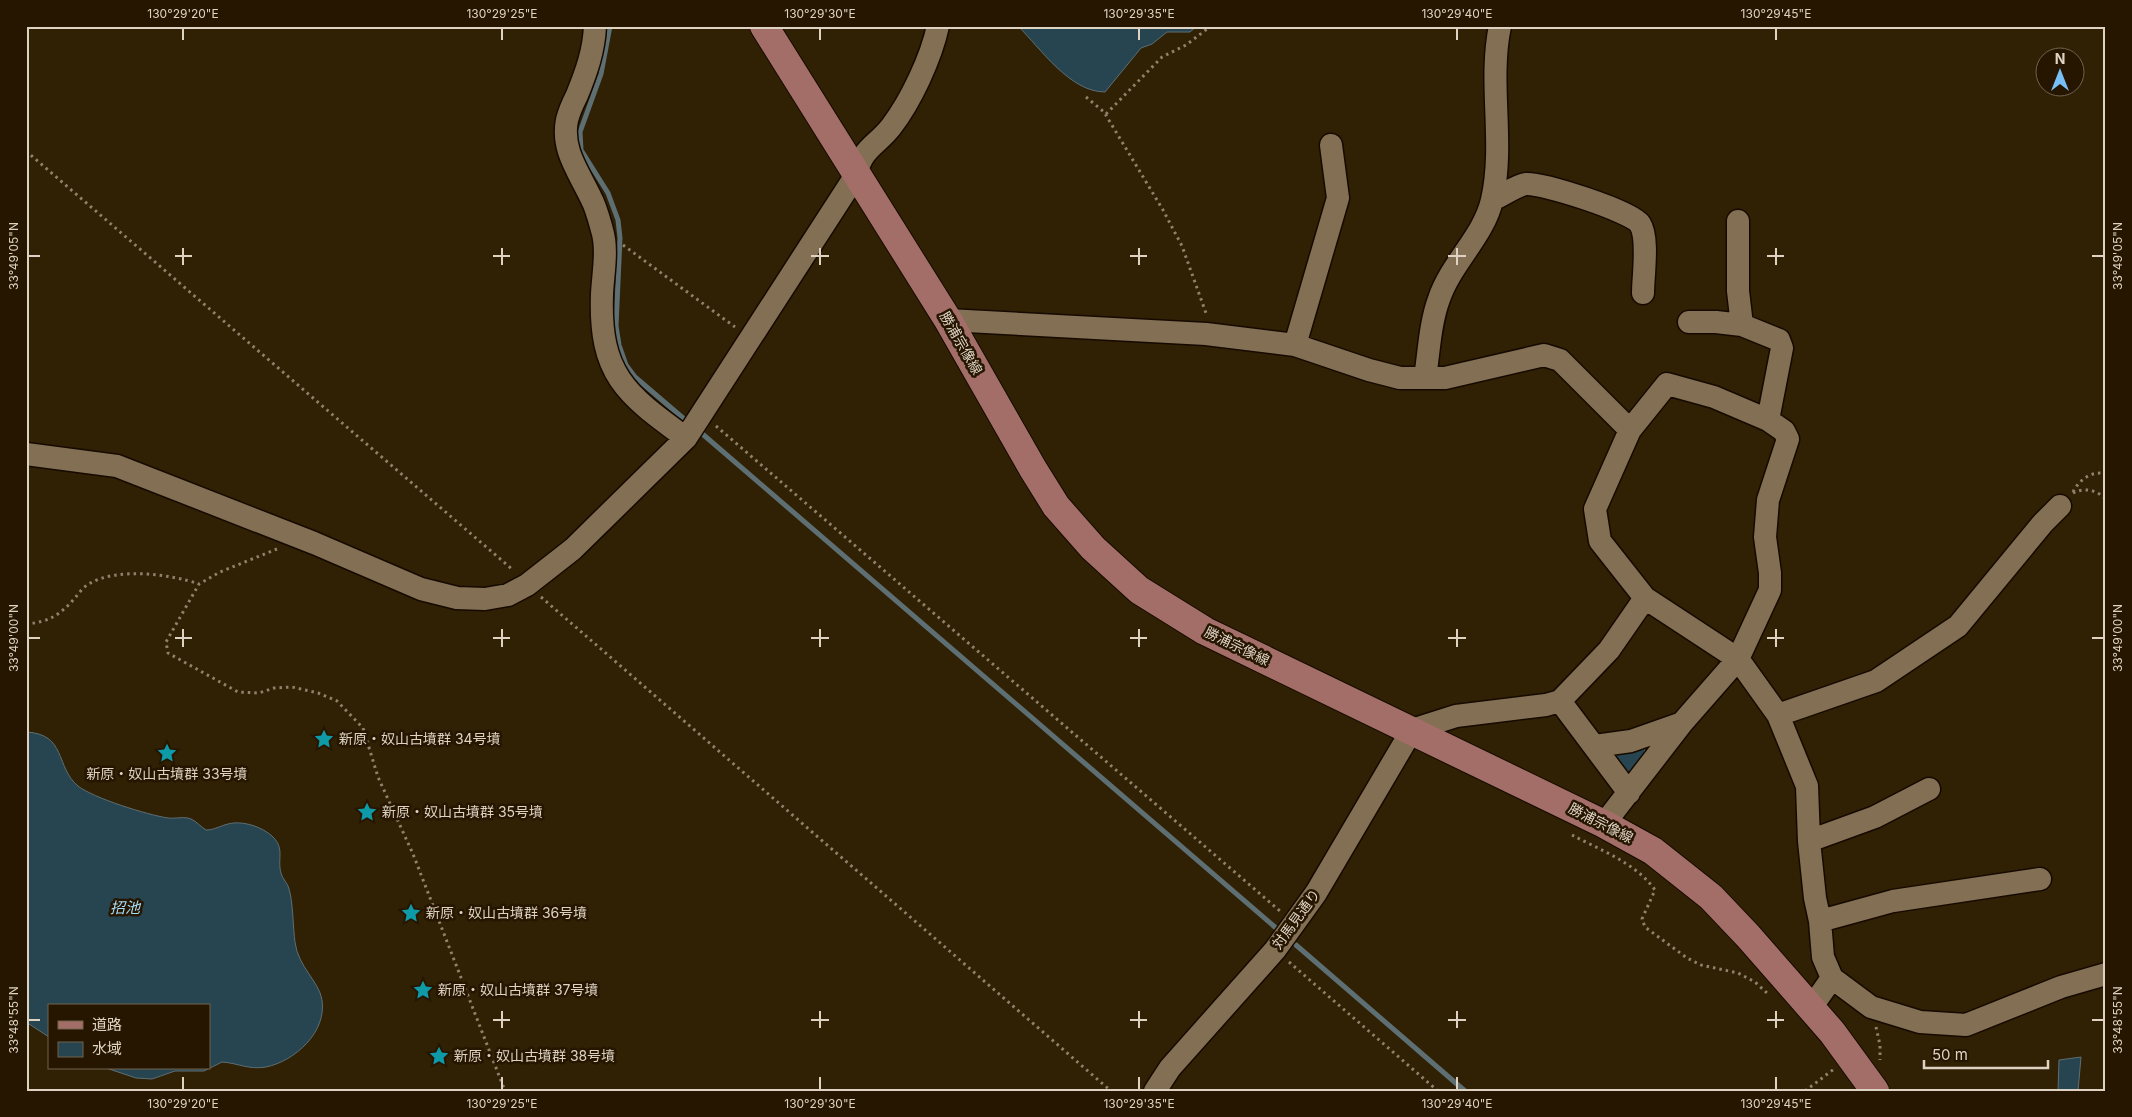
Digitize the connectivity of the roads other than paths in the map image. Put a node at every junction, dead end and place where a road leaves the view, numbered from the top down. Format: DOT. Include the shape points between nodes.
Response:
graph roads {
  1 [pos="594,26"];
  2 [pos="764,26"];
  3 [pos="938,26"];
  4 [pos="1500,26"];
  5 [pos="1331,145"];
  6 [pos="856,175"];
  7 [pos="1492,200"];
  8 [pos="1738,222"];
  9 [pos="1643,293"];
  10 [pos="948,320"];
  11 [pos="1689,322"];
  12 [pos="1742,325"];
  13 [pos="1295,345"];
  14 [pos="1425,378"];
  15 [pos="1768,420"];
  16 [pos="694,426"];
  17 [pos="1630,430"];
  18 [pos="26,454"];
  19 [pos="2066,500"];
  20 [pos="1645,598"];
  21 [pos="1738,658"];
  22 [pos="1560,701"];
  23 [pos="1778,715"];
  24 [pos="1682,723"];
  25 [pos="1412,730"];
  26 [pos="1595,746"];
  27 [pos="1929,789"];
  28 [pos="1629,793"];
  29 [pos="1604,824"];
  30 [pos="1809,841"];
  31 [pos="2040,879"];
  32 [pos="1820,921"];
  33 [pos="2106,974"];
  34 [pos="1832,978"];
  35 [pos="1811,1008"];
  36 [pos="1873,1088"];
  37 [pos="1156,1091"];
  1 -- 16 [label="street" via="588,66 567,120 566,142 572,162 593,200 603,233 602,306 607,354 619,380 640,404"];
  2 -- 6 [label="main road, 勝浦宗像線"];
  3 -- 6 [label="street" via="911,95 891,127 860,158"];
  4 -- 7 [label="street" via="1495,57 1499,157"];
  5 -- 13 [label="street" via="1338,198"];
  6 -- 10 [label="main road, 勝浦宗像線"];
  6 -- 16 [label="street"];
  7 -- 9 [label="street" via="1528,184 1628,214 1640,225 1645,241"];
  7 -- 14 [label="street" via="1487,218 1457,262 1439,299"];
  8 -- 12 [label="street" via="1738,291"];
  10 -- 13 [label="street" via="1206,334"];
  10 -- 25 [label="main road, 勝浦宗像線" via="1056,506 1093,548 1126,578 1205,631"];
  11 -- 12 [label="street"];
  12 -- 15 [label="street" via="1779,340 1782,348"];
  13 -- 14 [label="street" via="1368,370 1400,378"];
  14 -- 17 [label="street" via="1445,378 1544,355 1560,360"];
  15 -- 17 [label="street" via="1714,397 1667,384"];
  15 -- 21 [label="street" via="1784,430 1788,439 1768,500 1765,537 1770,590"];
  16 -- 18 [label="street" via="573,549 527,585 508,594 485,599 457,598 421,588 117,466"];
  17 -- 20 [label="street" via="1595,509 1600,541"];
  19 -- 23 [label="street" via="1958,626 1876,680"];
  20 -- 21 [label="street"];
  20 -- 22 [label="street" via="1609,650"];
  21 -- 23 [label="street"];
  21 -- 24 [label="street"];
  22 -- 25 [label="street" via="1456,716"];
  22 -- 26 [label="street"];
  23 -- 30 [label="street" via="1807,786"];
  24 -- 26 [label="street" via="1631,741"];
  24 -- 28 [label="street"];
  25 -- 29 [label="main road, 勝浦宗像線"];
  25 -- 37 [label="street, 対馬見通り" via="1316,894 1276,950 1170,1068"];
  26 -- 28 [label="street"];
  27 -- 30 [label="street" via="1875,817"];
  28 -- 29 [label="street"];
  29 -- 35 [label="main road, 勝浦宗像線" via="1653,851 1711,897"];
  30 -- 32 [label="street"];
  31 -- 32 [label="street" via="1893,901"];
  32 -- 34 [label="street" via="1823,957"];
  33 -- 34 [label="street" via="2061,987 1966,1025 1920,1022 1871,1007"];
  34 -- 35 [label="street"];
  35 -- 36 [label="main road, 勝浦宗像線"];
}
